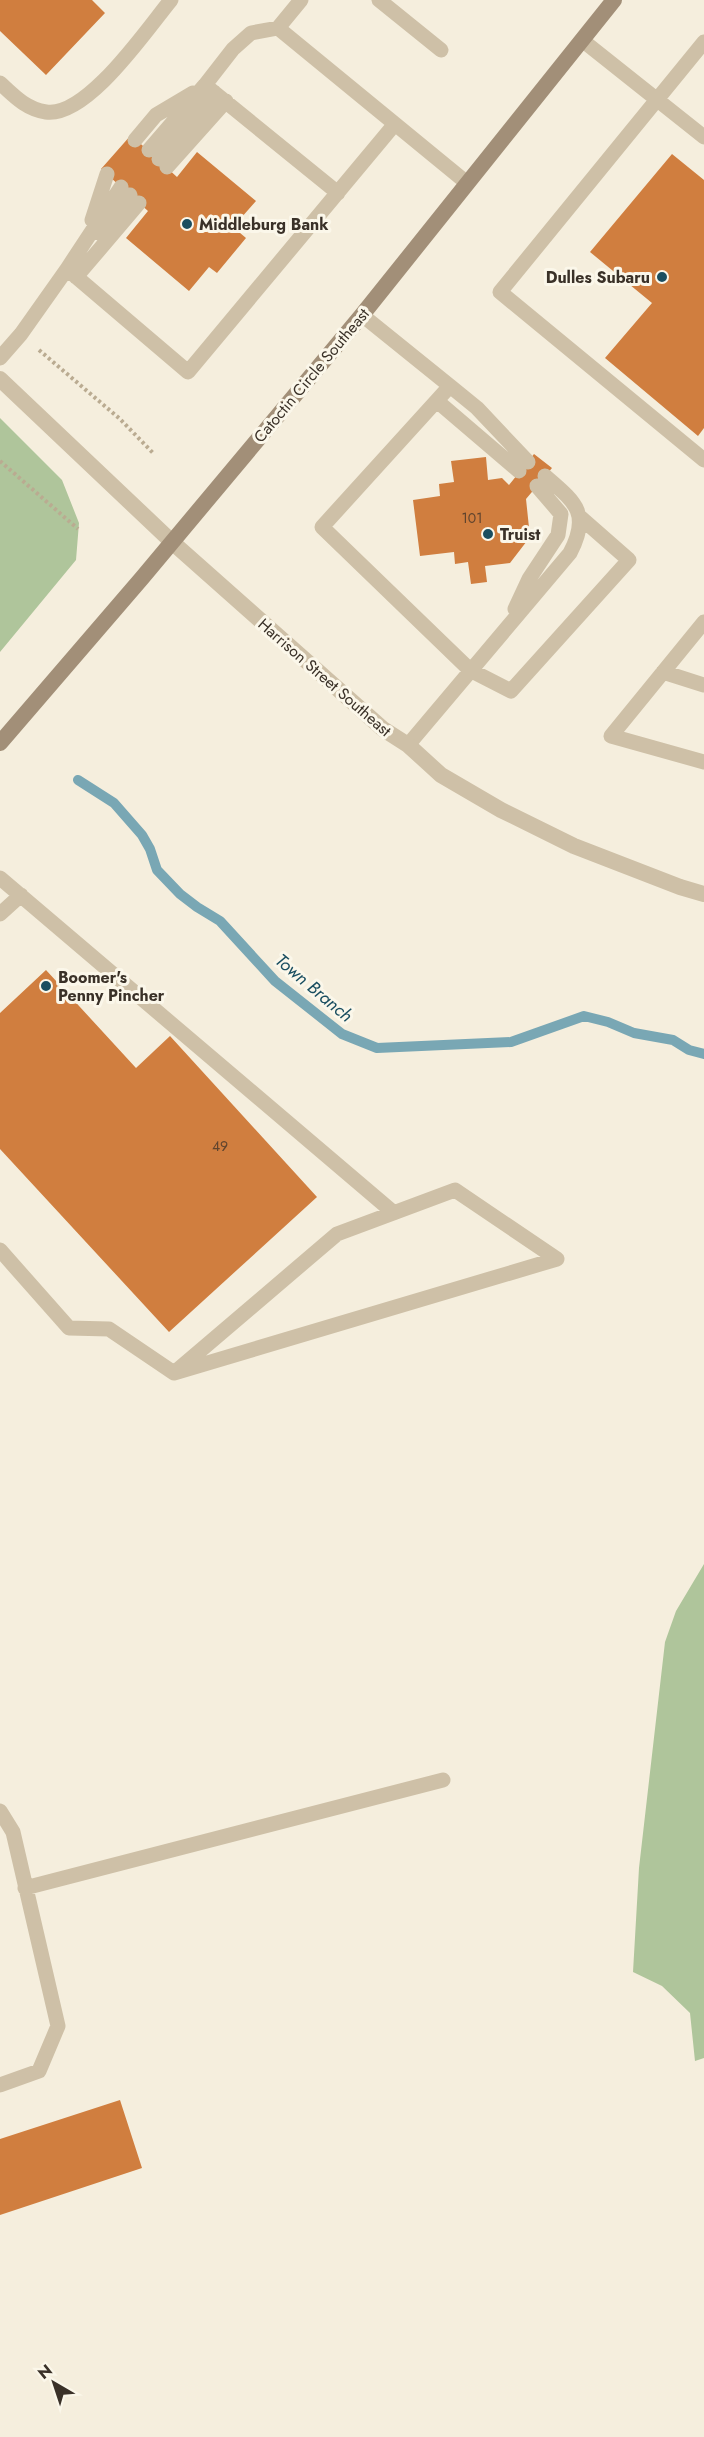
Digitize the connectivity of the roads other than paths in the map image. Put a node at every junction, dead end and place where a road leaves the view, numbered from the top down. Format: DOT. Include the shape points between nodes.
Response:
graph roads {
  1 [pos="171,0"];
  2 [pos="301,0"];
  3 [pos="379,0"];
  4 [pos="614,0"];
  5 [pos="278,28"];
  6 [pos="582,40"];
  7 [pos="704,42"];
  8 [pos="441,50"];
  9 [pos="0,83"];
  10 [pos="215,93"];
  11 [pos="657,100"];
  12 [pos="394,125"];
  13 [pos="704,137"];
  14 [pos="135,140"];
  15 [pos="107,174"];
  16 [pos="467,183"];
  17 [pos="338,193"];
  18 [pos="86,239"];
  19 [pos="72,273"];
  20 [pos="362,315"];
  21 [pos="0,358"];
  22 [pos="0,379"];
  23 [pos="450,386"];
  24 [pos="437,401"];
  25 [pos="704,460"];
  26 [pos="580,517"];
  27 [pos="172,542"];
  28 [pos="704,622"];
  29 [pos="504,630"];
  30 [pos="470,670"];
  31 [pos="663,672"];
  32 [pos="704,686"];
  33 [pos="0,743"];
  34 [pos="408,745"];
  35 [pos="704,762"];
  36 [pos="0,878"];
  37 [pos="704,894"];
  38 [pos="21,895"];
  39 [pos="0,914"];
  40 [pos="394,1213"];
  41 [pos="0,1250"];
  42 [pos="174,1373"];
  43 [pos="444,1780"];
  44 [pos="0,1811"];
  45 [pos="26,1888"];
  46 [pos="0,2085"];
  1 -- 9 [label="lane" via="106,80 72,108 48,112 23,104"];
  2 -- 5 [label="lane"];
  3 -- 8 [label="lane"];
  4 -- 6 [label="main road, Catoctin Circle Southeast"];
  5 -- 10 [label="lane" via="251,33 232,49"];
  5 -- 12 [label="lane"];
  6 -- 11 [label="lane"];
  6 -- 16 [label="main road, Catoctin Circle Southeast"];
  7 -- 11 [label="lane"];
  10 -- 10 [label="lane" via="158,159"];
  10 -- 14 [label="lane" via="156,115"];
  10 -- 17 [label="lane"];
  11 -- 13 [label="lane"];
  11 -- 25 [label="lane" via="500,292"];
  12 -- 16 [label="lane"];
  12 -- 17 [label="lane"];
  15 -- 18 [label="lane"];
  16 -- 20 [label="main road, Catoctin Circle Southeast"];
  17 -- 19 [label="lane" via="188,372"];
  18 -- 19 [label="lane"];
  18 -- 19 [label="lane" via="130,195"];
  19 -- 21 [label="lane"];
  20 -- 23 [label="lane"];
  20 -- 27 [label="main road, Catoctin Circle Southeast"];
  22 -- 27 [label="street, Harrison Street Southeast"];
  23 -- 24 [label="lane"];
  23 -- 24 [label="lane" via="477,408 523,467"];
  24 -- 30 [label="lane" via="322,527"];
  26 -- 29 [label="lane" via="580,534 570,553"];
  26 -- 29 [label="lane" via="570,498 541,481 561,514 558,535 529,579"];
  26 -- 30 [label="lane" via="629,560 511,691"];
  27 -- 33 [label="main road, Catoctin Circle Southeast"];
  27 -- 34 [label="street, Harrison Street Southeast" via="383,729"];
  28 -- 31 [label="lane"];
  29 -- 30 [label="lane"];
  30 -- 34 [label="lane"];
  31 -- 32 [label="lane"];
  31 -- 35 [label="lane" via="612,736"];
  34 -- 37 [label="street, Harrison Street Southeast" via="441,775 522,820 574,846"];
  36 -- 38 [label="lane"];
  38 -- 39 [label="lane"];
  38 -- 40 [label="lane"];
  40 -- 42 [label="lane" via="337,1234"];
  40 -- 42 [label="lane" via="455,1190 557,1259"];
  41 -- 42 [label="lane" via="69,1329 109,1329"];
  43 -- 45 [label="lane"];
  44 -- 45 [label="lane" via="13,1832"];
  45 -- 46 [label="lane" via="58,2026 39,2071"];
}
